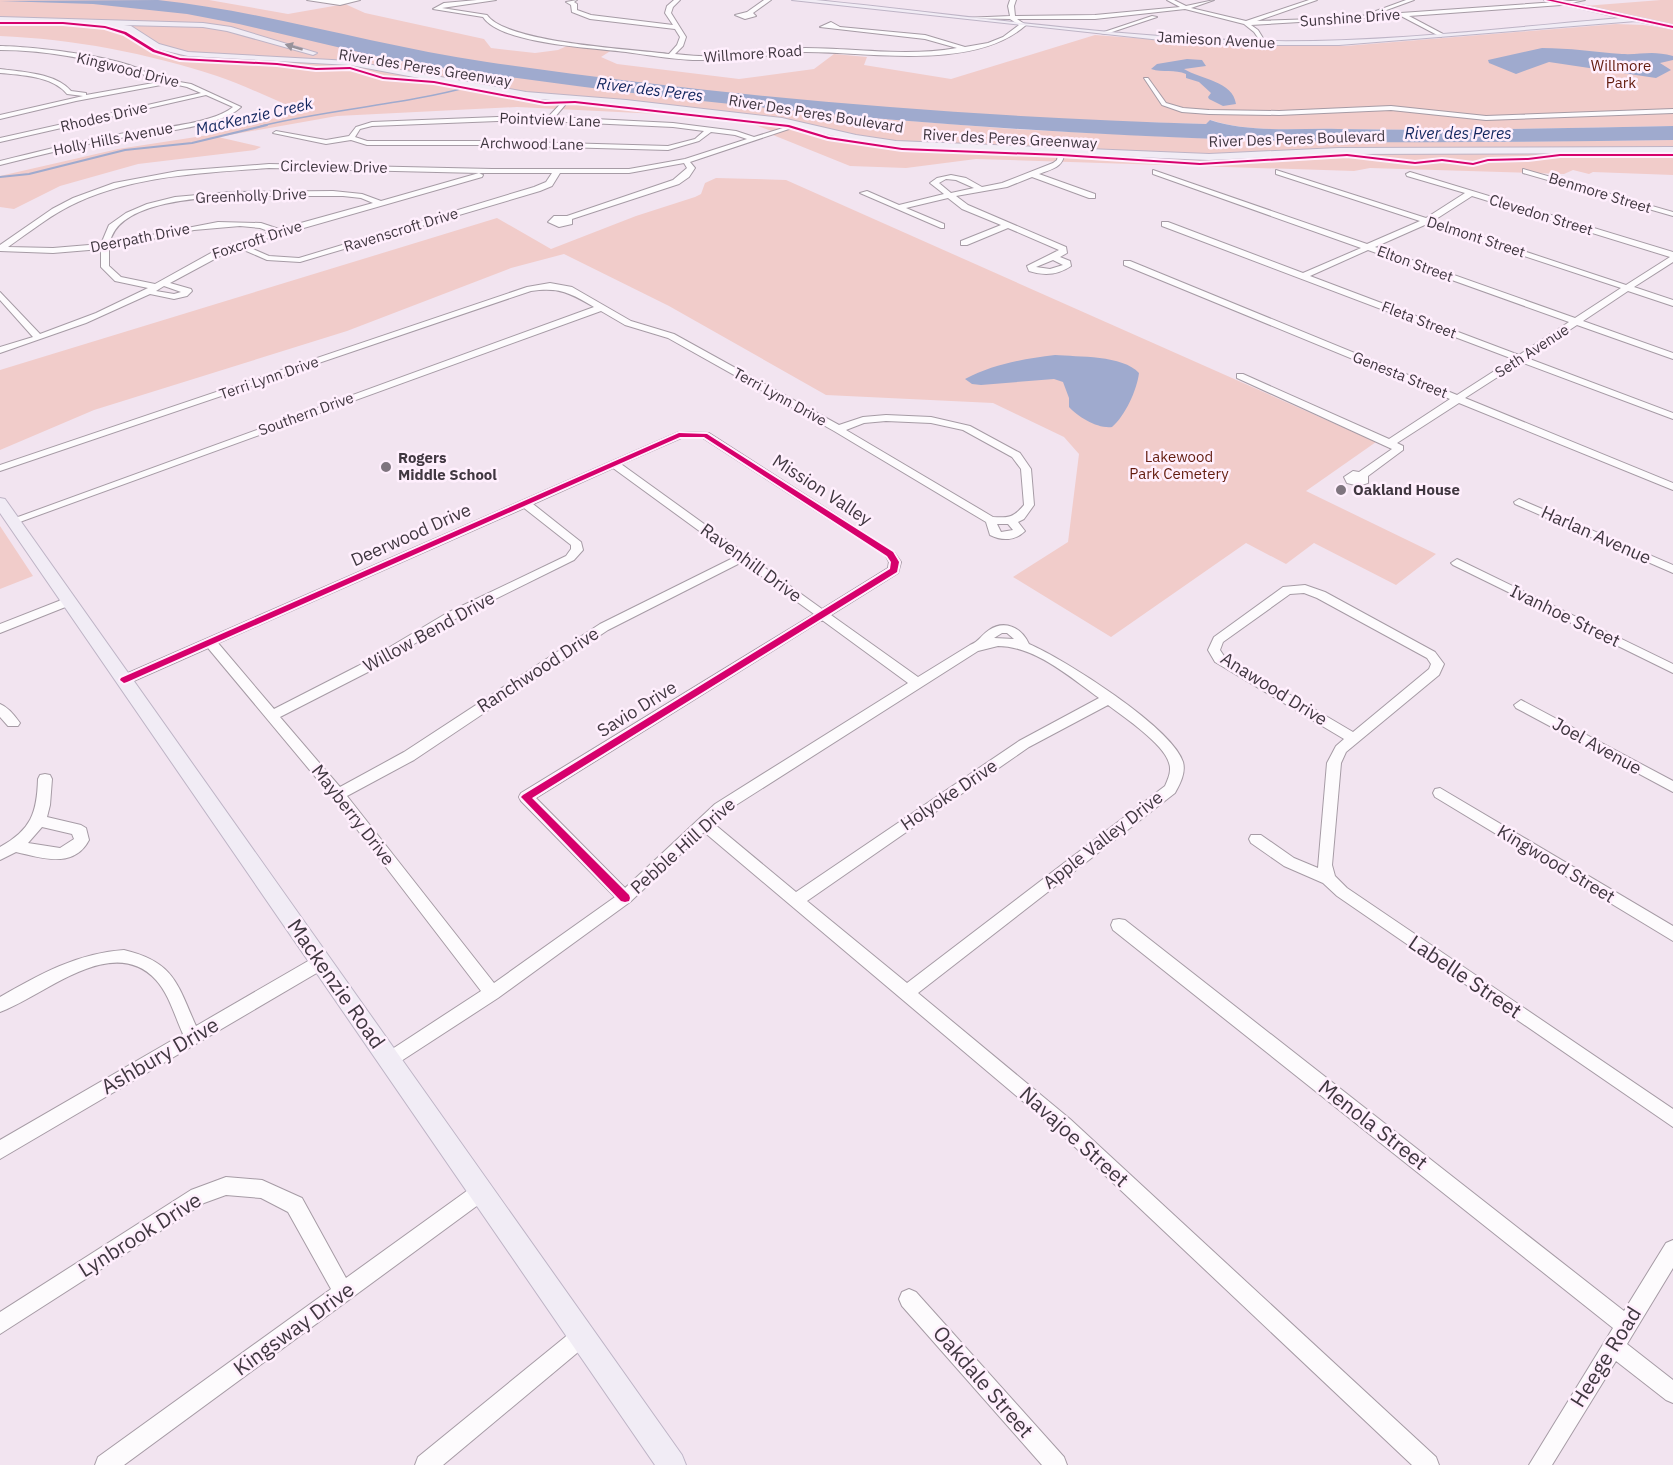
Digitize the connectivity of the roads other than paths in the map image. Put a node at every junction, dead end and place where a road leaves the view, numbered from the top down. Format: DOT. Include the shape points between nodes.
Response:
graph roads {
  1 [pos="310,0"];
  2 [pos="357,0"];
  3 [pos="677,0"];
  4 [pos="768,0"];
  5 [pos="796,0"];
  6 [pos="1013,0"];
  7 [pos="1170,0"];
  8 [pos="1211,0"];
  9 [pos="1314,0"];
  10 [pos="1411,0"];
  11 [pos="1548,0"];
  12 [pos="1582,0"];
  13 [pos="818,1"];
  14 [pos="574,2"];
  15 [pos="1559,2"];
  16 [pos="582,3"];
  17 [pos="489,7"];
  18 [pos="1186,8"];
  19 [pos="1387,8"];
  20 [pos="0,12"];
  21 [pos="62,12"];
  22 [pos="749,13"];
  23 [pos="1402,15"];
  24 [pos="967,18"];
  25 [pos="1359,18"];
  26 [pos="0,19"];
  27 [pos="1012,19"];
  28 [pos="1637,19"];
  29 [pos="50,20"];
  30 [pos="672,20"];
  31 [pos="81,21"];
  32 [pos="98,22"];
  33 [pos="1246,23"];
  34 [pos="654,24"];
  35 [pos="1023,25"];
  36 [pos="0,26"];
  37 [pos="676,27"];
  38 [pos="1673,27"];
  39 [pos="37,28"];
  40 [pos="838,28"];
  41 [pos="1104,33"];
  42 [pos="1442,35"];
  43 [pos="1263,43"];
  44 [pos="0,48"];
  45 [pos="967,49"];
  46 [pos="670,56"];
  47 [pos="350,63"];
  48 [pos="0,71"];
  49 [pos="10,72"];
  50 [pos="0,76"];
  51 [pos="149,78"];
  52 [pos="1146,79"];
  53 [pos="166,82"];
  54 [pos="141,86"];
  55 [pos="69,93"];
  56 [pos="207,93"];
  57 [pos="95,96"];
  58 [pos="567,99"];
  59 [pos="54,104"];
  60 [pos="1673,111"];
  61 [pos="227,115"];
  62 [pos="0,117"];
  63 [pos="550,119"];
  64 [pos="801,124"];
  65 [pos="709,130"];
  66 [pos="283,134"];
  67 [pos="351,138"];
  68 [pos="4,139"];
  69 [pos="753,139"];
  70 [pos="1673,150"];
  71 [pos="1061,151"];
  72 [pos="48,152"];
  73 [pos="686,160"];
  74 [pos="0,163"];
  75 [pos="558,170"];
  76 [pos="492,171"];
  77 [pos="1526,171"];
  78 [pos="1156,172"];
  79 [pos="1279,172"];
  80 [pos="1032,174"];
  81 [pos="1410,174"];
  82 [pos="980,189"];
  83 [pos="864,193"];
  84 [pos="1472,193"];
  85 [pos="948,195"];
  86 [pos="1092,196"];
  87 [pos="380,203"];
  88 [pos="965,207"];
  89 [pos="898,208"];
  90 [pos="1673,214"];
  91 [pos="568,218"];
  92 [pos="1427,221"];
  93 [pos="1165,224"];
  94 [pos="1008,225"];
  95 [pos="941,226"];
  96 [pos="1029,229"];
  97 [pos="1040,229"];
  98 [pos="279,232"];
  99 [pos="964,243"];
  100 [pos="237,244"];
  101 [pos="105,246"];
  102 [pos="1367,247"];
  103 [pos="0,249"];
  104 [pos="1053,257"];
  105 [pos="1673,257"];
  106 [pos="1127,263"];
  107 [pos="1303,276"];
  108 [pos="155,287"];
  109 [pos="1629,288"];
  110 [pos="0,295"];
  111 [pos="1673,303"];
  112 [pos="600,308"];
  113 [pos="1577,322"];
  114 [pos="39,338"];
  115 [pos="0,350"];
  116 [pos="1673,356"];
  117 [pos="1520,358"];
  118 [pos="1240,376"];
  119 [pos="1458,399"];
  120 [pos="1673,416"];
  121 [pos="838,429"];
  122 [pos="713,438"];
  123 [pos="1390,443"];
  124 [pos="614,464"];
  125 [pos="0,468"];
  126 [pos="1361,476"];
  127 [pos="1673,487"];
  128 [pos="0,502"];
  129 [pos="1519,502"];
  130 [pos="525,503"];
  131 [pos="13,521"];
  132 [pos="744,557"];
  133 [pos="1456,563"];
  134 [pos="1671,565"];
  135 [pos="887,577"];
  136 [pos="69,602"];
  137 [pos="822,613"];
  138 [pos="0,629"];
  139 [pos="209,641"];
  140 [pos="1043,654"];
  141 [pos="1673,669"];
  142 [pos="124,680"];
  143 [pos="917,683"];
  144 [pos="1109,699"];
  145 [pos="1521,705"];
  146 [pos="0,709"];
  147 [pos="273,715"];
  148 [pos="13,723"];
  149 [pos="1354,739"];
  150 [pos="45,779"];
  151 [pos="1673,787"];
  152 [pos="1440,793"];
  153 [pos="338,794"];
  154 [pos="40,820"];
  155 [pos="705,824"];
  156 [pos="1256,839"];
  157 [pos="16,846"];
  158 [pos="0,854"];
  159 [pos="1328,879"];
  160 [pos="625,898"];
  161 [pos="796,900"];
  162 [pos="1119,925"];
  163 [pos="1673,934"];
  164 [pos="321,962"];
  165 [pos="492,993"];
  166 [pos="906,993"];
  167 [pos="0,1005"];
  168 [pos="193,1037"];
  169 [pos="389,1060"];
  170 [pos="1673,1119"];
  171 [pos="0,1150"];
  172 [pos="482,1191"];
  173 [pos="1673,1250"];
  174 [pos="344,1293"];
  175 [pos="909,1299"];
  176 [pos="0,1324"];
  177 [pos="1626,1325"];
  178 [pos="582,1336"];
  179 [pos="1613,1346"];
  180 [pos="1673,1393"];
  181 [pos="106,1465"];
  182 [pos="426,1465"];
  183 [pos="672,1465"];
  184 [pos="1056,1465"];
  185 [pos="1428,1465"];
  186 [pos="1540,1465"];
  1 -- 2 [label="street"];
  3 -- 30 [label="street" via="668,13"];
  4 -- 22 [label="street"];
  5 -- 13 [label="main road, Jamieson Avenue"];
  6 -- 27 [label="street"];
  7 -- 18 [label="street"];
  8 -- 18 [label="street"];
  9 -- 33 [label="street"];
  10 -- 19 [label="street"];
  11 -- 15 [label="main road"];
  12 -- 15 [label="street, Sunshine Drive"];
  13 -- 24 [label="main road, Jamieson Avenue"];
  14 -- 16 [label="street"];
  14 -- 34 [label="street" via="574,11 590,17"];
  15 -- 23 [label="street, Sunshine Drive"];
  15 -- 28 [label="main road"];
  17 -- 17 [label="street, Willmore Road" via="444,5 436,9"];
  17 -- 46 [label="street, Willmore Road" via="489,22 540,40"];
  18 -- 27 [label="street" via="1095,17"];
  18 -- 33 [label="street, Sunshine Drive"];
  18 -- 41 [label="street"];
  19 -- 23 [label="street"];
  19 -- 25 [label="street"];
  20 -- 21 [label="main road"];
  21 -- 29 [label="main road" via="68,15"];
  21 -- 31 [label="main road" via="78,14"];
  23 -- 25 [label="street, Sunshine Drive"];
  23 -- 42 [label="street"];
  24 -- 27 [label="street"];
  24 -- 35 [label="main road, Jamieson Avenue"];
  25 -- 33 [label="street, Sunshine Drive"];
  26 -- 29 [label="main road, River Des Peres Boulevard"];
  27 -- 35 [label="street"];
  28 -- 38 [label="main road"];
  28 -- 42 [label="main road, Jamieson Avenue"];
  29 -- 31 [label="main road, River Des Peres Boulevard"];
  29 -- 39 [label="main road" via="50,25"];
  30 -- 34 [label="street"];
  30 -- 37 [label="street"];
  31 -- 32 [label="main road, River Des Peres Boulevard"];
  31 -- 39 [label="main road"];
  47 -- 32 [label="main road, River Des Peres Boulevard, one-way" via="220,28"];
  32 -- 47 [label="main road, River Des Peres Boulevard" via="128,28 156,46 188,54"];
  33 -- 43 [label="street"];
  34 -- 37 [label="street"];
  35 -- 41 [label="main road, Jamieson Avenue"];
  35 -- 45 [label="street, Willmore Road" via="1005,38"];
  36 -- 39 [label="main road"];
  37 -- 46 [label="street" via="683,37"];
  40 -- 45 [label="street" via="935,39"];
  41 -- 43 [label="main road, Jamieson Avenue"];
  42 -- 43 [label="main road, Jamieson Avenue" via="1340,43"];
  44 -- 51 [label="street, Kingwood Drive" via="99,60 146,73"];
  45 -- 46 [label="street, Willmore Road" via="916,55 804,50 717,59"];
  47 -- 58 [label="main road, River Des Peres Boulevard"];
  48 -- 49 [label="street"];
  49 -- 50 [label="street"];
  49 -- 55 [label="street" via="60,84"];
  51 -- 53 [label="street, Kingwood Drive"];
  51 -- 54 [label="street"];
  52 -- 60 [label="street" via="1164,104 1194,112 1391,108 1486,118"];
  53 -- 54 [label="street"];
  53 -- 56 [label="street, Kingwood Drive" via="189,85"];
  54 -- 57 [label="street"];
  55 -- 57 [label="street"];
  55 -- 59 [label="street"];
  56 -- 61 [label="street, Kingwood Drive" via="238,107"];
  56 -- 68 [label="street, Rhodes Drive"];
  57 -- 59 [label="street"];
  58 -- 63 [label="street"];
  58 -- 64 [label="main road, River Des Peres Boulevard"];
  59 -- 62 [label="street"];
  61 -- 72 [label="street, Holly Hills Avenue"];
  63 -- 65 [label="street, Pointview Lane"];
  63 -- 67 [label="street, Pointview Lane" via="372,124 358,128"];
  64 -- 69 [label="street, Circleview Drive"];
  64 -- 71 [label="main road, River Des Peres Boulevard" via="888,143"];
  65 -- 67 [label="street, Archwood Lane" via="697,140 668,148 367,143"];
  65 -- 69 [label="street, Pointview Lane"];
  66 -- 67 [label="street" via="326,142"];
  68 -- 72 [label="street" via="35,143"];
  69 -- 73 [label="street, Circleview Drive"];
  70 -- 71 [label="main road, River Des Peres Boulevard" via="1338,150 1209,157"];
  71 -- 80 [label="street" via="1056,165"];
  72 -- 74 [label="street, Holly Hills Avenue"];
  73 -- 75 [label="street, Circleview Drive" via="629,171"];
  73 -- 91 [label="street" via="691,168 676,182"];
  75 -- 76 [label="street, Circleview Drive"];
  75 -- 100 [label="street, Ravenscroft Drive" via="549,184 537,189 300,260 269,260"];
  76 -- 87 [label="street, Foxcroft Drive"];
  76 -- 103 [label="street, Circleview Drive" via="269,166 178,173 117,185 76,200"];
  77 -- 90 [label="street, Benmore Street"];
  78 -- 102 [label="street, Elton Street"];
  79 -- 92 [label="street, Delmont Street"];
  80 -- 82 [label="street"];
  80 -- 86 [label="street"];
  81 -- 84 [label="street, Clevedon Street"];
  82 -- 85 [label="street"];
  82 -- 85 [label="street" via="962,177 934,182"];
  83 -- 89 [label="street"];
  84 -- 92 [label="street"];
  84 -- 105 [label="street, Clevedon Street"];
  85 -- 88 [label="street"];
  85 -- 89 [label="street"];
  87 -- 98 [label="street, Foxcroft Drive"];
  87 -- 101 [label="street, Greenholly Drive" via="350,194 249,193 188,198 150,207 121,220 107,234"];
  88 -- 94 [label="street"];
  88 -- 96 [label="street" via="985,206"];
  89 -- 95 [label="street"];
  92 -- 102 [label="street"];
  92 -- 109 [label="street, Delmont Street"];
  93 -- 107 [label="street, Fleta Street"];
  94 -- 96 [label="street"];
  94 -- 99 [label="street"];
  96 -- 97 [label="street"];
  96 -- 104 [label="street" via="1063,249 1063,253"];
  98 -- 100 [label="street, Foxcroft Drive"];
  98 -- 101 [label="street, Deerpath Drive" via="250,224 209,226"];
  100 -- 108 [label="street, Foxcroft Drive" via="194,263"];
  101 -- 103 [label="street, Deerpath Drive" via="58,251"];
  101 -- 108 [label="street" via="105,267 110,273 118,279"];
  102 -- 107 [label="street"];
  102 -- 113 [label="street, Elton Street"];
  105 -- 109 [label="street, Seth Avenue"];
  106 -- 119 [label="street, Genesta Street"];
  107 -- 117 [label="street, Fleta Street"];
  108 -- 114 [label="street, Foxcroft Drive" via="106,312"];
  109 -- 111 [label="street, Delmont Street"];
  109 -- 113 [label="street, Seth Avenue"];
  110 -- 114 [label="street"];
  112 -- 121 [label="street, Terri Lynn Drive" via="628,323 671,336"];
  112 -- 125 [label="street, Terri Lynn Drive" via="569,289 538,288"];
  112 -- 131 [label="street, Southern Drive"];
  113 -- 116 [label="street, Elton Street"];
  113 -- 117 [label="street, Seth Avenue"];
  114 -- 115 [label="street, Foxcroft Drive"];
  117 -- 119 [label="street, Seth Avenue"];
  117 -- 120 [label="street, Fleta Street"];
  118 -- 123 [label="street"];
  119 -- 123 [label="street, Seth Avenue"];
  119 -- 127 [label="street, Genesta Street"];
  121 -- 121 [label="street, Terri Lynn Drive" via="863,420 886,418 950,422 1016,455 1026,469 1029,505 1011,521 1019,531 1004,537 993,533 991,520"];
  122 -- 124 [label="street, Deerwood Drive" via="695,433 679,435"];
  122 -- 135 [label="street, Mission Valley" via="890,554 894,570"];
  123 -- 126 [label="street" via="1399,448"];
  124 -- 130 [label="street, Deerwood Drive"];
  124 -- 132 [label="street, Ravenhill Drive"];
  128 -- 131 [label="main road, Mackenzie Road"];
  129 -- 134 [label="street, Harlan Avenue"];
  130 -- 139 [label="street, Deerwood Drive"];
  130 -- 147 [label="street, Willow Bend Drive" via="577,544 570,558 451,616 363,669"];
  131 -- 136 [label="main road, Mackenzie Road"];
  132 -- 137 [label="street, Ravenhill Drive"];
  132 -- 153 [label="street, Ranchwood Drive" via="604,627 409,756"];
  133 -- 141 [label="street, Ivanhoe Street"];
  135 -- 137 [label="street, Savio Drive"];
  136 -- 138 [label="street"];
  136 -- 142 [label="main road, Mackenzie Road"];
  137 -- 143 [label="street, Ravenhill Drive"];
  137 -- 160 [label="street, Savio Drive" via="526,797"];
  139 -- 142 [label="street, Deerwood Drive"];
  139 -- 147 [label="street, Mayberry Drive"];
  140 -- 143 [label="street, Pebble Hill Drive" via="1009,642 984,643"];
  140 -- 144 [label="street, Apple Valley Drive"];
  142 -- 164 [label="main road, Mackenzie Road"];
  143 -- 155 [label="street, Pebble Hill Drive" via="720,808"];
  144 -- 161 [label="street, Holyoke Drive" via="1024,744"];
  144 -- 166 [label="street, Apple Valley Drive" via="1170,751 1178,773 1170,789"];
  145 -- 151 [label="street, Joel Avenue"];
  146 -- 148 [label="street"];
  147 -- 153 [label="street, Mayberry Drive"];
  149 -- 149 [label="street, Anawood Drive" via="1434,672 1438,664 1431,655 1305,589 1287,590 1218,640 1214,650 1219,659"];
  149 -- 159 [label="street" via="1334,763 1324,865"];
  150 -- 154 [label="street"];
  152 -- 163 [label="street, Kingwood Street"];
  153 -- 165 [label="street, Mayberry Drive"];
  154 -- 157 [label="street"];
  154 -- 157 [label="street" via="76,829 82,840 73,850 59,855"];
  155 -- 160 [label="street, Pebble Hill Drive"];
  155 -- 161 [label="street, Navajoe Street"];
  156 -- 159 [label="street, Labelle Street" via="1289,862"];
  157 -- 158 [label="street"];
  159 -- 170 [label="street, Labelle Street"];
  160 -- 165 [label="street, Pebble Hill Drive"];
  161 -- 166 [label="street, Navajoe Street"];
  162 -- 177 [label="street, Menola Street"];
  164 -- 168 [label="street, Ashbury Drive"];
  164 -- 169 [label="main road, Mackenzie Road"];
  165 -- 169 [label="street, Pebble Hill Drive"];
  166 -- 185 [label="street, Navajoe Street" via="1064,1125"];
  167 -- 168 [label="street" via="63,971 103,957 137,957 162,975"];
  168 -- 171 [label="street, Ashbury Drive"];
  169 -- 172 [label="main road, Mackenzie Road"];
  172 -- 174 [label="street, Kingsway Drive"];
  172 -- 178 [label="main road, Mackenzie Road"];
  173 -- 177 [label="street, Heege Road"];
  174 -- 176 [label="street, Lynbrook Drive" via="295,1205 262,1189 226,1186 198,1196"];
  174 -- 181 [label="street, Kingsway Drive"];
  175 -- 184 [label="street, Oakdale Street"];
  177 -- 179 [label="street, Heege Road"];
  178 -- 182 [label="street"];
  178 -- 183 [label="main road, Mackenzie Road"];
  179 -- 180 [label="street"];
  179 -- 186 [label="street, Heege Road"];
}
